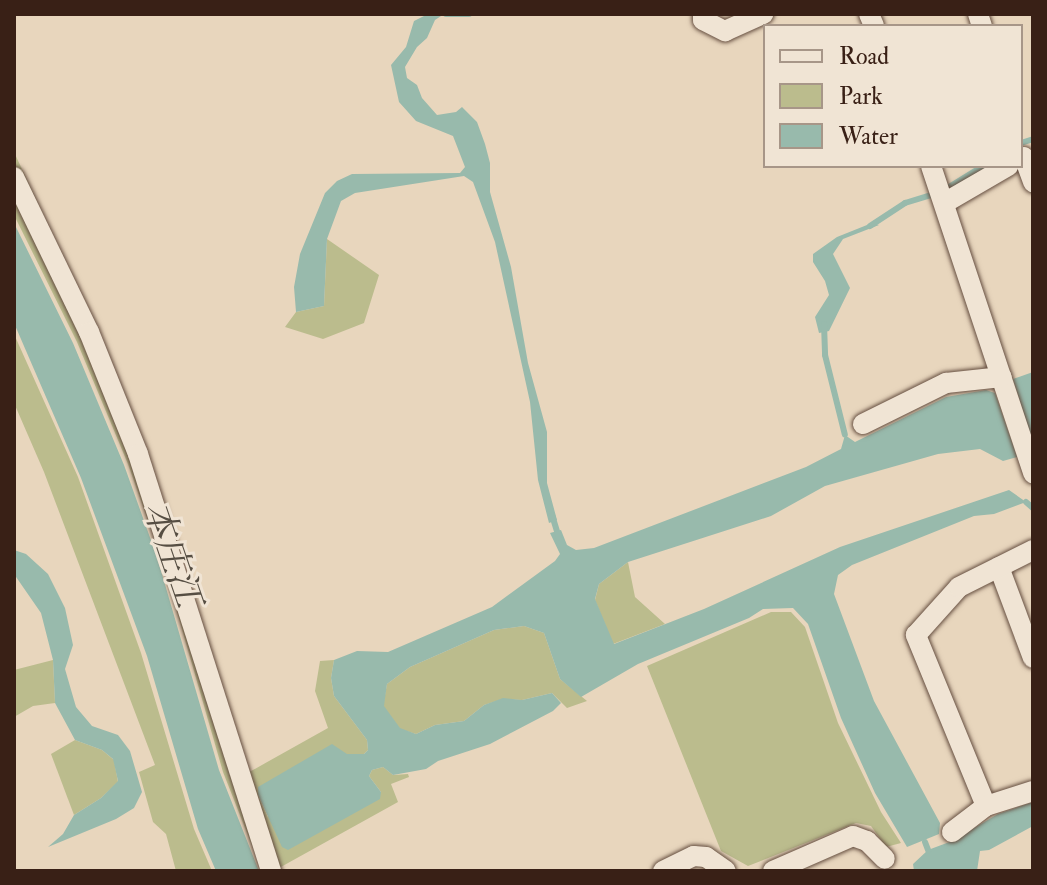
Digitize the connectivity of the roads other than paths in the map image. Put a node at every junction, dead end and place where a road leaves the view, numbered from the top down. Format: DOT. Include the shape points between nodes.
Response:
graph roads {
  1 [pos="703,14"];
  2 [pos="763,14"];
  3 [pos="1023,161"];
  4 [pos="992,168"];
  5 [pos="14,177"];
  6 [pos="1033,182"];
  7 [pos="939,184"];
  8 [pos="1004,382"];
  9 [pos="863,424"];
  10 [pos="1031,466"];
  11 [pos="1033,550"];
  12 [pos="999,567"];
  13 [pos="1033,658"];
  14 [pos="1033,791"];
  15 [pos="986,806"];
  16 [pos="952,832"];
  17 [pos="885,859"];
  18 [pos="271,871"];
  19 [pos="663,871"];
  20 [pos="726,871"];
  21 [pos="773,871"];
  1 -- 2 [label="street" via="703,20 725,31"];
  3 -- 6 [label="street"];
  4 -- 7 [label="street"];
  5 -- 18 [label="street" via="89,332 138,454"];
  7 -- 8 [label="street"];
  8 -- 9 [label="street" via="946,383"];
  8 -- 10 [label="street"];
  11 -- 12 [label="street"];
  12 -- 13 [label="street"];
  12 -- 15 [label="street" via="959,587 916,635"];
  14 -- 15 [label="street"];
  15 -- 16 [label="street"];
  17 -- 21 [label="street" via="867,841 853,836"];
  19 -- 20 [label="street" via="694,856 706,857"];
}
